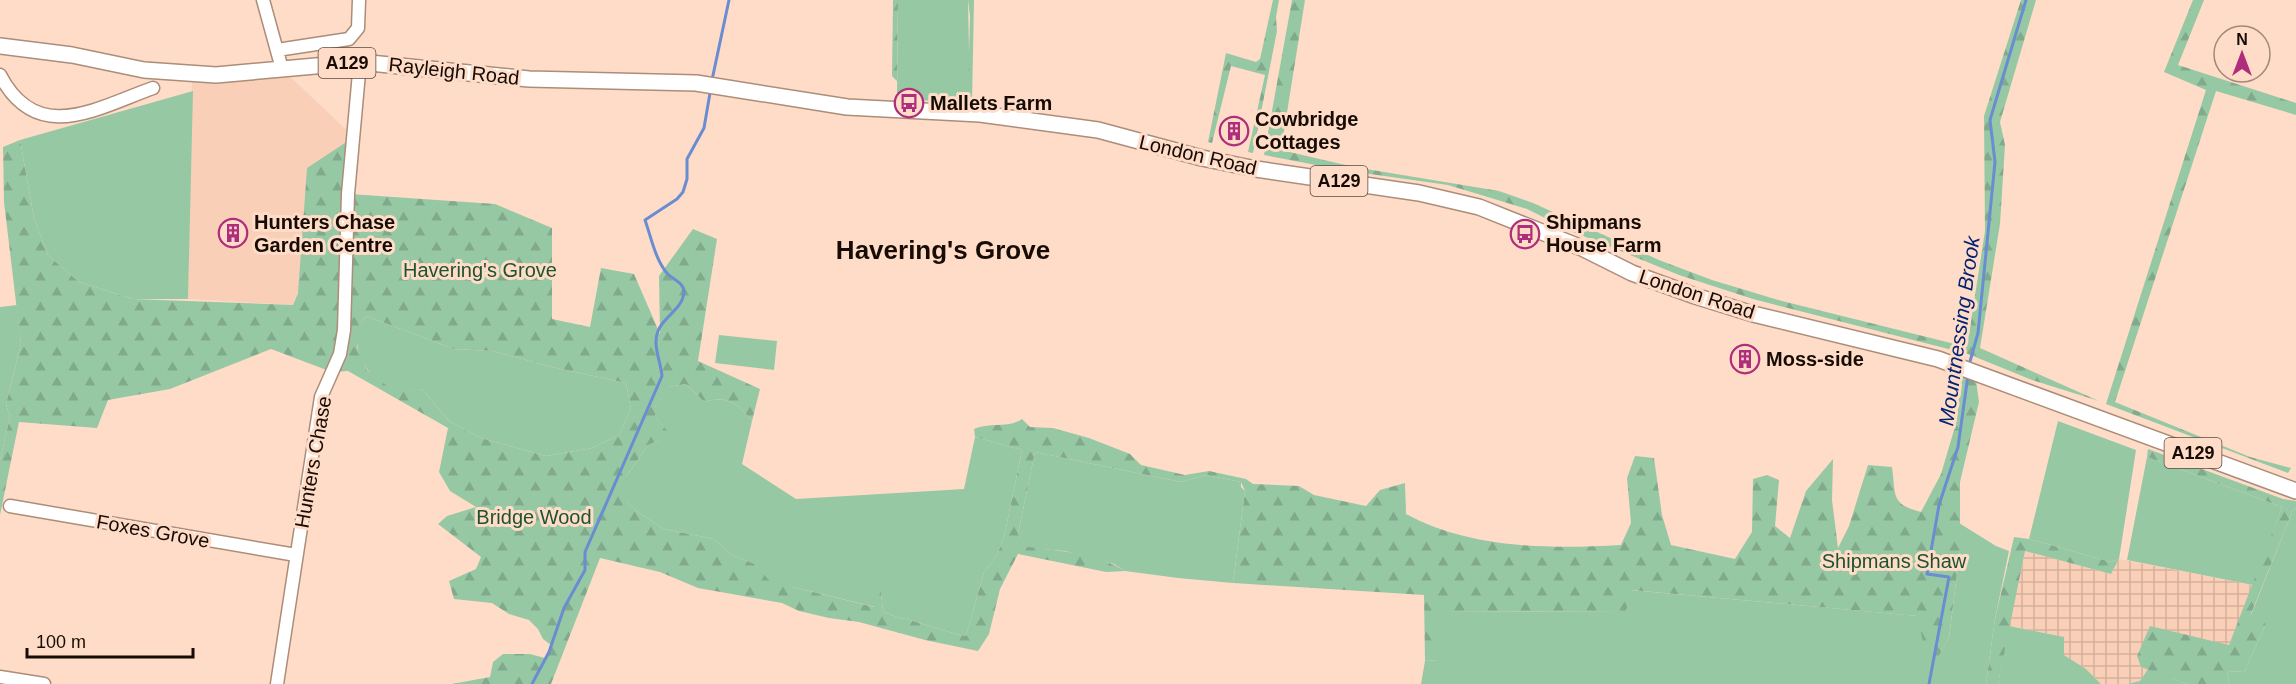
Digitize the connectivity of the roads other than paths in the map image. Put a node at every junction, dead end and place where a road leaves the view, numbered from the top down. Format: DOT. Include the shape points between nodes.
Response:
graph roads {
  1 [pos="263,0"];
  2 [pos="359,0"];
  3 [pos="0,46"];
  4 [pos="277,50"];
  5 [pos="360,62"];
  6 [pos="282,69"];
  7 [pos="0,75"];
  8 [pos="696,83"];
  9 [pos="153,88"];
  10 [pos="2296,491"];
  11 [pos="10,506"];
  12 [pos="296,555"];
  13 [pos="0,677"];
  14 [pos="44,684"];
  15 [pos="277,684"];
  1 -- 4 [label="street"];
  2 -- 4 [label="street" via="358,28 349,39"];
  3 -- 6 [label="main road, Rayleigh Road / A129" via="72,54 144,70 216,75"];
  4 -- 6 [label="street"];
  5 -- 6 [label="main road, Rayleigh Road / A129"];
  5 -- 8 [label="main road, Rayleigh Road / A129" via="529,79"];
  5 -- 12 [label="street, Hunters Chase" via="348,194 344,330 340,354 321,397"];
  7 -- 9 [label="street" via="7,89 23,104 38,114 61,118"];
  8 -- 10 [label="main road, London Road / A129" via="847,106 980,114 1098,130 1256,169 1460,201 1508,217 1632,273 1695,296 1938,359"];
  11 -- 12 [label="street, Foxes Grove"];
  12 -- 15 [label="street, Hunters Chase"];
  13 -- 14 [label="street"];
}
